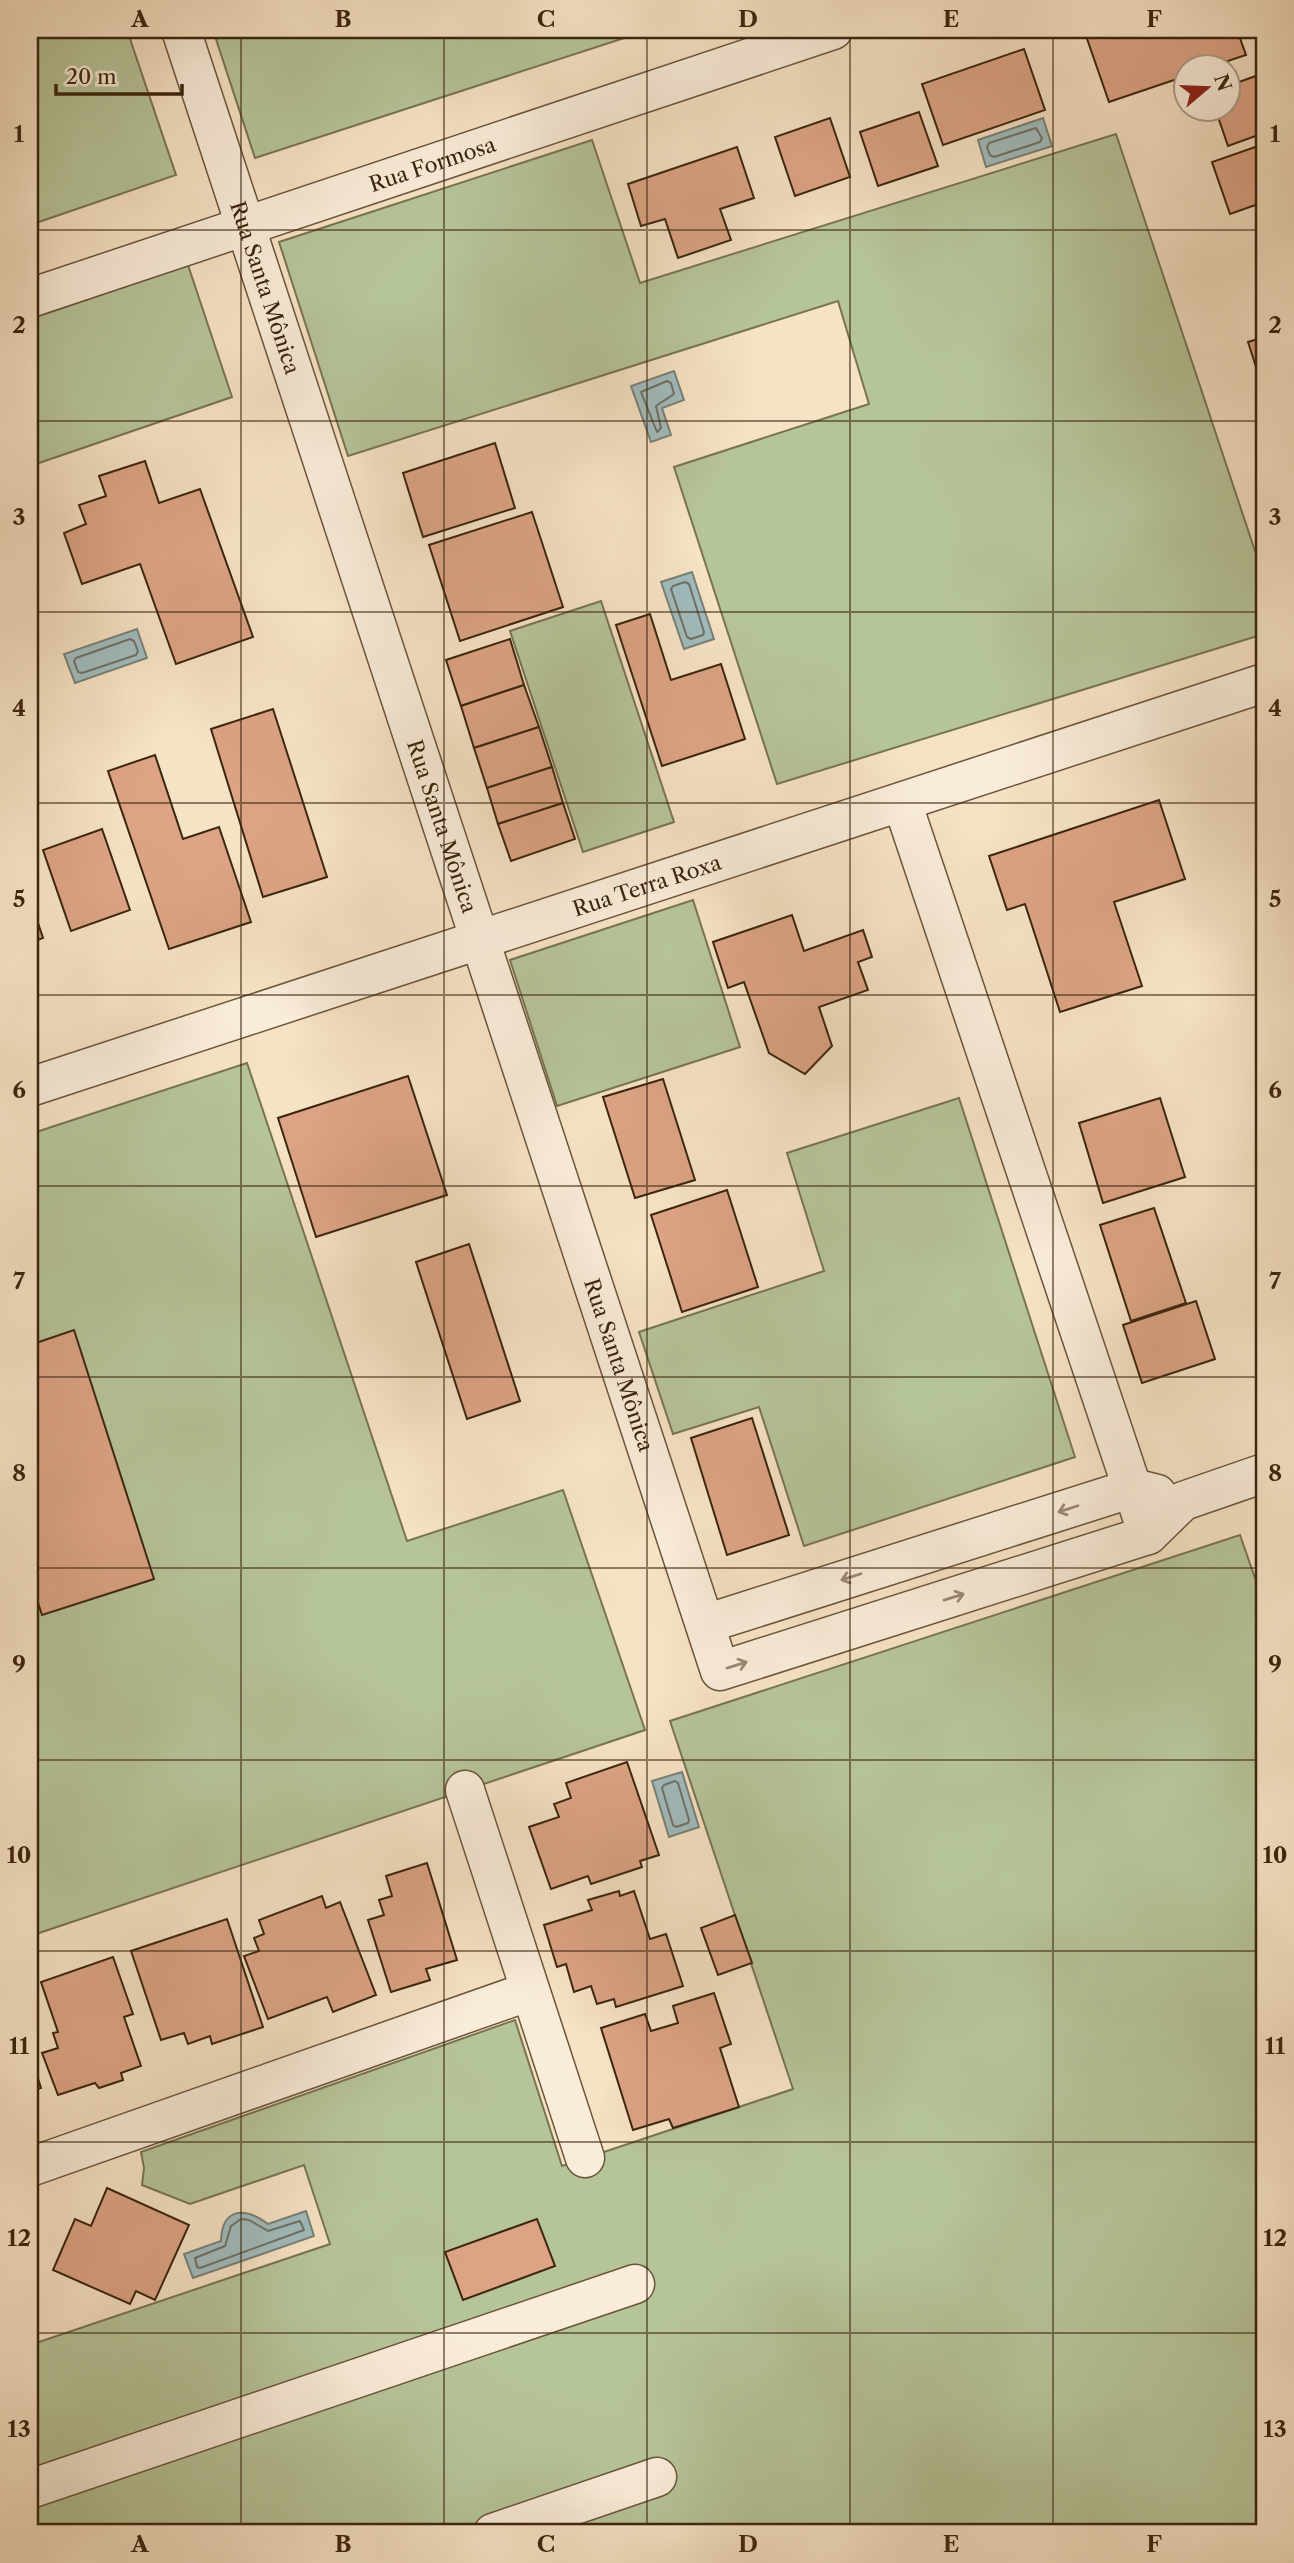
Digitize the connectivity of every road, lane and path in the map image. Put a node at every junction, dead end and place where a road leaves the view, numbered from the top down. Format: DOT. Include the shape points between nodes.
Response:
graph roads {
  1 [pos="181,30"];
  2 [pos="833,30"];
  3 [pos="246,225"];
  4 [pos="30,298"];
  5 [pos="1264,683"];
  6 [pos="902,802"];
  7 [pos="481,940"];
  8 [pos="30,1087"];
  9 [pos="1264,1473"];
  10 [pos="1133,1488"];
  11 [pos="1183,1500"];
  12 [pos="1148,1535"];
  13 [pos="705,1623"];
  14 [pos="465,1790"];
  15 [pos="530,1991"];
  16 [pos="584,2158"];
  17 [pos="30,2167"];
  18 [pos="635,2284"];
  19 [pos="657,2477"];
  20 [pos="30,2489"];
  21 [pos="493,2533"];
  1 -- 3 [label="street, Rua Santa Mônica"];
  2 -- 3 [label="street, Rua Formosa"];
  3 -- 4 [label="street, Rua Formosa"];
  3 -- 7 [label="street, Rua Santa Mônica"];
  5 -- 6 [label="street, Rua Terra Roxa"];
  6 -- 7 [label="street, Rua Terra Roxa"];
  6 -- 10 [label="street"];
  7 -- 8 [label="street, Rua Terra Roxa"];
  7 -- 13 [label="street, Rua Santa Mônica"];
  9 -- 11 [label="street"];
  10 -- 11 [label="street"];
  10 -- 12 [label="street"];
  10 -- 13 [label="street, one-way"];
  11 -- 12 [label="street"];
  13 -- 12 [label="street, Rua Santa Mônica, one-way" via="720,1671"];
  14 -- 15 [label="street"];
  15 -- 16 [label="street"];
  15 -- 17 [label="street"];
  18 -- 20 [label="street"];
  19 -- 21 [label="street"];
}
